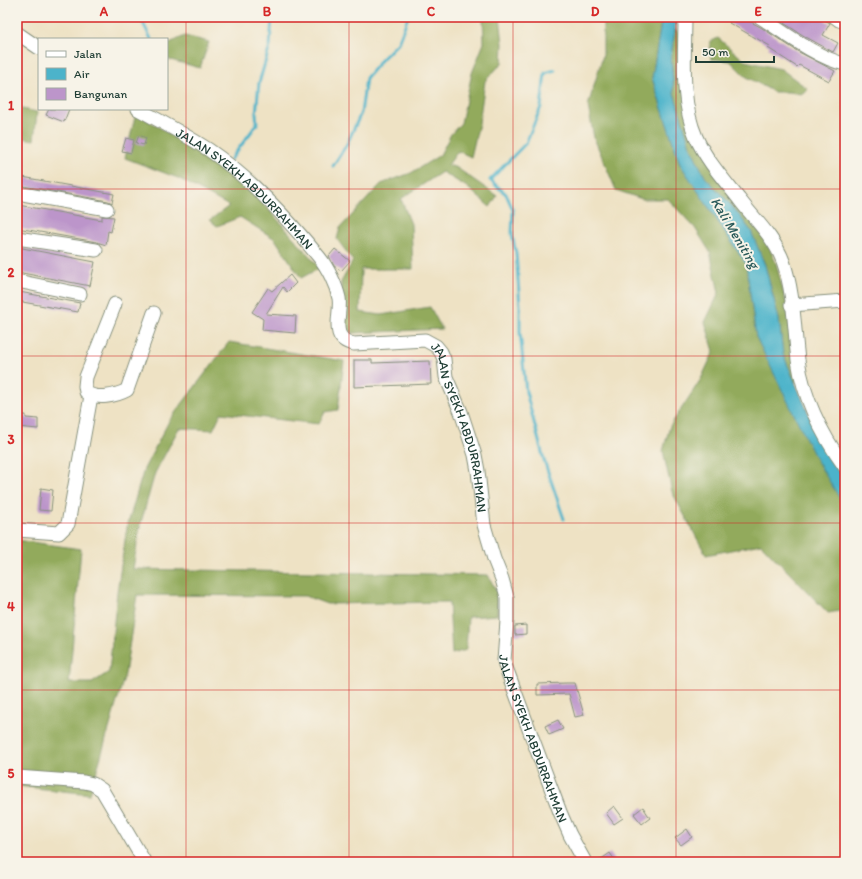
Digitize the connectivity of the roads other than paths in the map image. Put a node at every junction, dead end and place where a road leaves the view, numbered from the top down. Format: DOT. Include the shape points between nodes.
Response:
graph roads {
  1 [pos="685,17"];
  2 [pos="760,17"];
  3 [pos="835,17"];
  4 [pos="845,22"];
  5 [pos="17,33"];
  6 [pos="38,47"];
  7 [pos="845,64"];
  8 [pos="140,110"];
  9 [pos="17,193"];
  10 [pos="107,209"];
  11 [pos="17,238"];
  12 [pos="96,250"];
  13 [pos="17,281"];
  14 [pos="80,294"];
  15 [pos="845,301"];
  16 [pos="114,304"];
  17 [pos="791,305"];
  18 [pos="154,313"];
  19 [pos="91,396"];
  20 [pos="845,467"];
  21 [pos="17,530"];
  22 [pos="17,777"];
  23 [pos="144,861"];
  24 [pos="585,862"];
  1 -- 17 [label="street" via="685,91 696,137 710,161 778,249 786,271"];
  2 -- 7 [label="street" via="799,43 834,62"];
  3 -- 4 [label="street"];
  5 -- 6 [label="street"];
  8 -- 24 [label="street, JALAN SYEKH ABDURRAHMAN" via="209,150 232,167 261,192 310,246 326,267 336,291 340,306 337,327 343,338 354,344 425,340 441,352 446,378 461,412 475,456 484,525 507,597 505,665 560,812"];
  9 -- 10 [label="street"];
  11 -- 12 [label="street"];
  13 -- 14 [label="street"];
  15 -- 17 [label="street"];
  16 -- 19 [label="street" via="86,377 86,392"];
  17 -- 20 [label="street" via="801,373 812,408 826,440"];
  18 -- 19 [label="street" via="127,390 119,395"];
  19 -- 21 [label="street" via="68,524 59,533"];
  22 -- 23 [label="street" via="84,782 102,790"];
}
